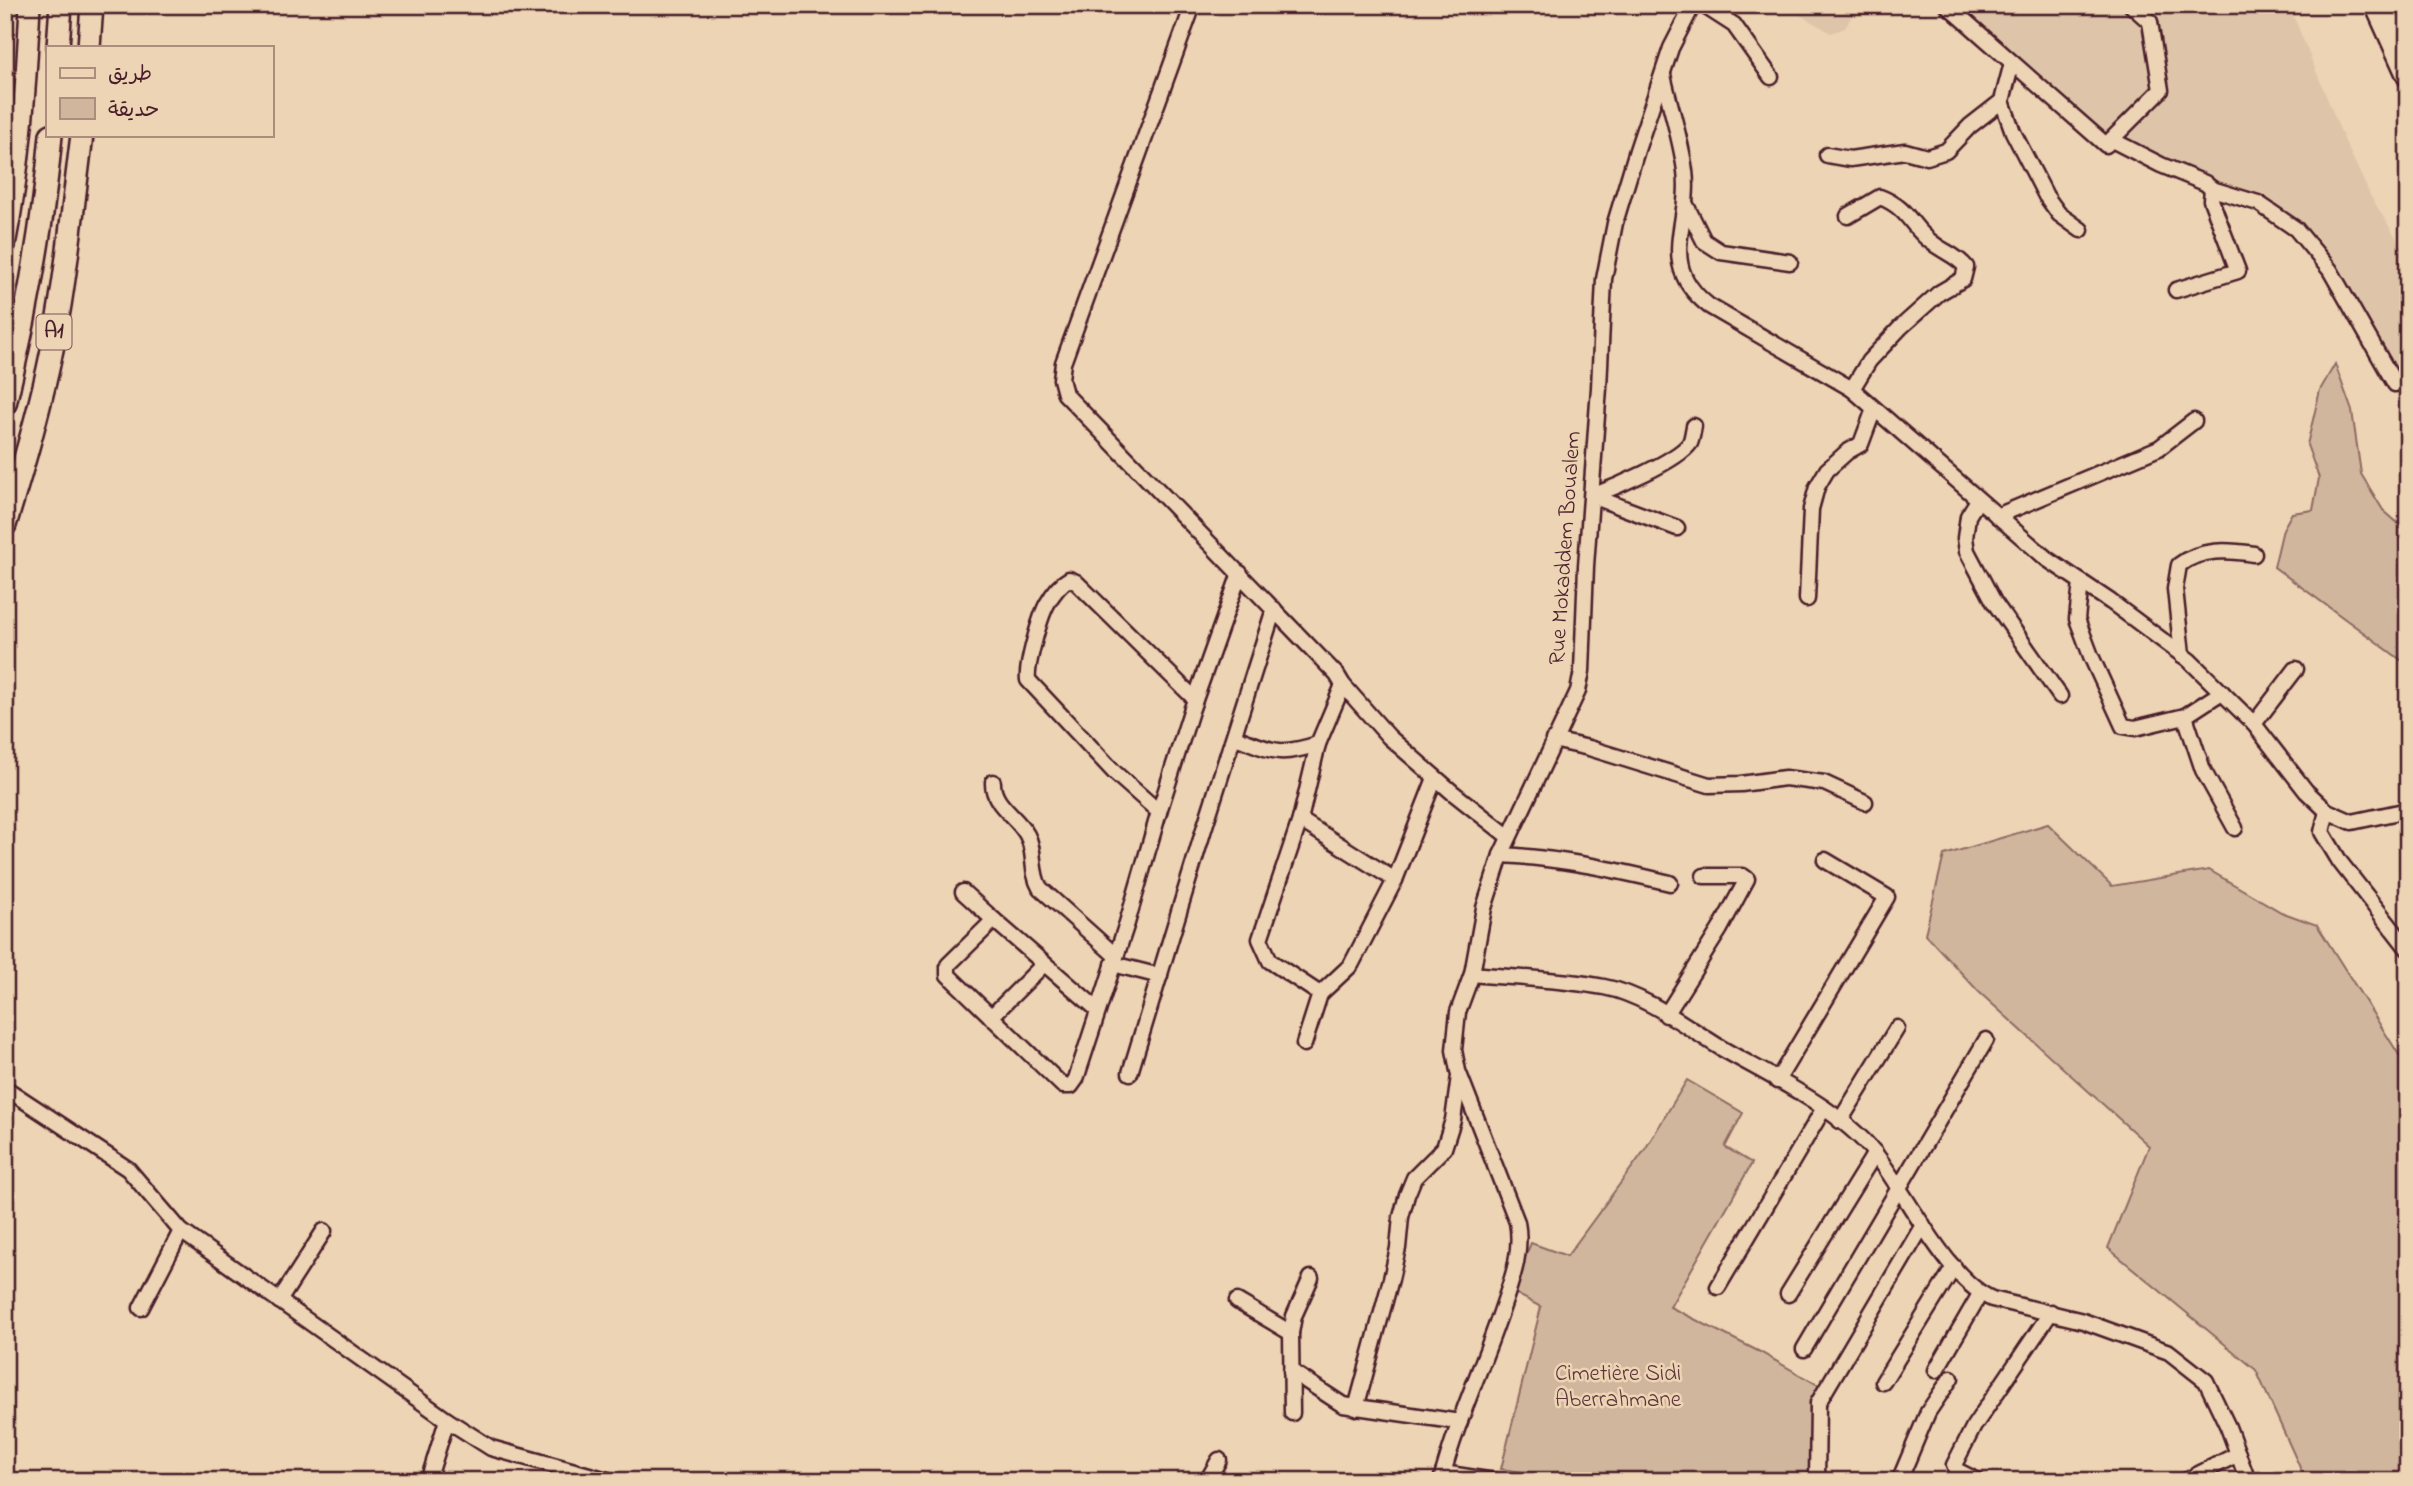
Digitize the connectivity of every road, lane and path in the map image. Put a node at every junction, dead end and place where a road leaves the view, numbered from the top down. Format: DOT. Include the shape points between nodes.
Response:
graph roads {
  1 [pos="30,5"];
  2 [pos="61,5"];
  3 [pos="92,5"];
  4 [pos="1194,5"];
  5 [pos="1693,5"];
  6 [pos="1703,5"];
  7 [pos="1947,5"];
  8 [pos="2131,5"];
  9 [pos="2376,5"];
  10 [pos="2394,5"];
  11 [pos="2408,36"];
  12 [pos="58,46"];
  13 [pos="89,46"];
  14 [pos="2012,63"];
  15 [pos="1663,75"];
  16 [pos="2408,76"];
  17 [pos="1771,77"];
  18 [pos="2002,100"];
  19 [pos="51,136"];
  20 [pos="82,136"];
  21 [pos="2112,140"];
  22 [pos="1827,155"];
  23 [pos="2212,188"];
  24 [pos="1686,205"];
  25 [pos="1848,216"];
  26 [pos="2081,230"];
  27 [pos="5,245"];
  28 [pos="1790,262"];
  29 [pos="2176,290"];
  30 [pos="2395,384"];
  31 [pos="1852,389"];
  32 [pos="5,404"];
  33 [pos="1874,409"];
  34 [pos="2194,421"];
  35 [pos="1695,426"];
  36 [pos="1592,496"];
  37 [pos="1978,500"];
  38 [pos="1997,516"];
  39 [pos="5,525"];
  40 [pos="1677,528"];
  41 [pos="2255,554"];
  42 [pos="1240,573"];
  43 [pos="2081,582"];
  44 [pos="1807,599"];
  45 [pos="1274,609"];
  46 [pos="2182,655"];
  47 [pos="2296,670"];
  48 [pos="1343,685"];
  49 [pos="2222,692"];
  50 [pos="2060,696"];
  51 [pos="1195,699"];
  52 [pos="2185,716"];
  53 [pos="2255,724"];
  54 [pos="1235,737"];
  55 [pos="1553,740"];
  56 [pos="1318,744"];
  57 [pos="1435,778"];
  58 [pos="993,782"];
  59 [pos="1865,802"];
  60 [pos="2408,810"];
  61 [pos="2327,811"];
  62 [pos="1159,812"];
  63 [pos="1300,820"];
  64 [pos="2235,828"];
  65 [pos="1509,837"];
  66 [pos="1501,855"];
  67 [pos="1825,860"];
  68 [pos="1704,876"];
  69 [pos="1395,880"];
  70 [pos="1670,883"];
  71 [pos="963,892"];
  72 [pos="994,920"];
  73 [pos="2408,948"];
  74 [pos="1115,960"];
  75 [pos="1044,964"];
  76 [pos="1472,974"];
  77 [pos="1160,976"];
  78 [pos="1320,994"];
  79 [pos="1098,1010"];
  80 [pos="1667,1015"];
  81 [pos="991,1017"];
  82 [pos="1897,1028"];
  83 [pos="1986,1040"];
  84 [pos="1304,1044"];
  85 [pos="1130,1073"];
  86 [pos="1460,1074"];
  87 [pos="1777,1081"];
  88 [pos="5,1088"];
  89 [pos="1824,1108"];
  90 [pos="1840,1121"];
  91 [pos="1875,1153"];
  92 [pos="1899,1191"];
  93 [pos="1923,1225"];
  94 [pos="181,1231"];
  95 [pos="324,1231"];
  96 [pos="1954,1267"];
  97 [pos="1311,1278"];
  98 [pos="1718,1287"];
  99 [pos="1788,1294"];
  100 [pos="1980,1294"];
  101 [pos="279,1301"];
  102 [pos="1237,1301"];
  103 [pos="141,1308"];
  104 [pos="2051,1312"];
  105 [pos="1291,1333"];
  106 [pos="1804,1349"];
  107 [pos="1936,1370"];
  108 [pos="1291,1371"];
  109 [pos="1951,1378"];
  110 [pos="1883,1382"];
  111 [pos="1356,1408"];
  112 [pos="1292,1413"];
  113 [pos="447,1420"];
  114 [pos="1460,1422"];
  115 [pos="2238,1454"];
  116 [pos="1219,1460"];
  117 [pos="1442,1477"];
  118 [pos="428,1481"];
  119 [pos="611,1481"];
  120 [pos="1207,1481"];
  121 [pos="1494,1481"];
  122 [pos="1817,1481"];
  123 [pos="1899,1481"];
  124 [pos="1978,1481"];
  125 [pos="2185,1481"];
  126 [pos="2248,1481"];
  1 -- 27 [label="main road" via="25,90"];
  2 -- 12 [label="highway"];
  3 -- 13 [label="highway"];
  4 -- 42 [label="street" via="1075,326 1061,379 1065,394 1079,410"];
  5 -- 15 [label="street, Rue Mokaddem Boualem"];
  6 -- 17 [label="street" via="1734,25"];
  7 -- 14 [label="street"];
  8 -- 21 [label="street" via="2150,22 2161,90"];
  9 -- 16 [label="highway"];
  10 -- 11 [label="highway"];
  14 -- 18 [label="street"];
  14 -- 21 [label="street" via="2106,145"];
  15 -- 24 [label="street" via="1685,170"];
  15 -- 36 [label="street, Rue Mokaddem Boualem" via="1615,223 1604,279"];
  18 -- 22 [label="street" via="1946,151 1927,157 1905,151 1850,159"];
  18 -- 26 [label="street" via="2046,196 2059,214"];
  19 -- 32 [label="highway, A1" via="28,301"];
  20 -- 39 [label="highway, A1" via="48,367"];
  21 -- 23 [label="street"];
  23 -- 29 [label="street" via="2211,200 2238,271"];
  23 -- 30 [label="street" via="2258,203 2296,229 2330,270"];
  24 -- 28 [label="street" via="1704,241 1721,252"];
  24 -- 31 [label="street" via="1677,245 1680,266 1697,297"];
  25 -- 31 [label="street" via="1880,197 1892,202 1907,213 1919,232 1966,267 1963,279 1939,293 1869,361"];
  31 -- 33 [label="street"];
  33 -- 37 [label="street"];
  33 -- 44 [label="street" via="1861,444 1827,470 1817,487 1811,509"];
  34 -- 38 [label="street" via="2159,448"];
  35 -- 36 [label="street" via="1690,443 1671,458"];
  36 -- 40 [label="street"];
  36 -- 55 [label="street, Rue Mokaddem Boualem" via="1582,671 1578,691"];
  37 -- 38 [label="street"];
  37 -- 50 [label="street" via="1968,516 1967,551 1994,602"];
  38 -- 43 [label="street"];
  41 -- 46 [label="street" via="2225,550 2190,556 2179,565 2175,589"];
  42 -- 45 [label="street"];
  42 -- 51 [label="street"];
  43 -- 46 [label="street"];
  43 -- 52 [label="street" via="2077,619 2123,726 2135,728"];
  45 -- 48 [label="street"];
  45 -- 54 [label="street"];
  46 -- 49 [label="street"];
  47 -- 53 [label="street"];
  48 -- 56 [label="street"];
  48 -- 57 [label="street" via="1389,737"];
  49 -- 52 [label="street"];
  49 -- 53 [label="street"];
  51 -- 62 [label="street"];
  51 -- 62 [label="street" via="1076,582 1063,582 1046,605 1028,680 1115,773"];
  52 -- 64 [label="street" via="2203,770"];
  53 -- 61 [label="street"];
  54 -- 56 [label="street" via="1275,752"];
  54 -- 77 [label="street"];
  55 -- 59 [label="street" via="1709,785 1785,778 1824,783"];
  55 -- 65 [label="street, Rue Mokaddem Boualem"];
  56 -- 63 [label="street"];
  57 -- 65 [label="street"];
  57 -- 69 [label="street"];
  58 -- 74 [label="street" via="997,801 1029,837 1040,888"];
  60 -- 61 [label="street" via="2352,822"];
  61 -- 73 [label="street" via="2322,832"];
  62 -- 74 [label="street"];
  63 -- 69 [label="street"];
  63 -- 78 [label="street" via="1260,939 1270,961"];
  65 -- 66 [label="street, Rue Mokaddem Boualem"];
  66 -- 70 [label="street" via="1602,866"];
  66 -- 76 [label="street, Rue Mokaddem Boualem" via="1484,908"];
  67 -- 87 [label="street" via="1887,897"];
  68 -- 80 [label="street" via="1747,879"];
  69 -- 78 [label="street" via="1351,965"];
  71 -- 72 [label="street"];
  72 -- 75 [label="street"];
  72 -- 81 [label="street" via="946,970"];
  74 -- 77 [label="street"];
  74 -- 79 [label="street"];
  75 -- 79 [label="street"];
  75 -- 81 [label="street"];
  76 -- 80 [label="street" via="1605,987"];
  76 -- 86 [label="street, Rue Mokaddem Boualem" via="1458,1012 1454,1050"];
  77 -- 85 [label="street"];
  78 -- 84 [label="street"];
  79 -- 81 [label="street" via="1071,1086 1063,1086"];
  80 -- 87 [label="street"];
  82 -- 90 [label="street"];
  83 -- 92 [label="street"];
  86 -- 111 [label="street" via="1444,1148 1415,1178 1407,1195 1391,1279"];
  86 -- 114 [label="street, Rue Mokaddem Boualem" via="1520,1237 1517,1262"];
  87 -- 89 [label="street"];
  88 -- 94 [label="street" via="128,1168"];
  89 -- 90 [label="street"];
  89 -- 98 [label="street"];
  90 -- 91 [label="street"];
  91 -- 92 [label="street"];
  91 -- 99 [label="street"];
  92 -- 93 [label="street"];
  92 -- 106 [label="street"];
  93 -- 96 [label="street"];
  93 -- 122 [label="street" via="1818,1403"];
  94 -- 101 [label="street"];
  94 -- 103 [label="street"];
  95 -- 101 [label="street"];
  96 -- 100 [label="street"];
  96 -- 110 [label="street"];
  97 -- 105 [label="street"];
  100 -- 104 [label="street"];
  100 -- 107 [label="street"];
  101 -- 113 [label="street"];
  102 -- 105 [label="street"];
  104 -- 115 [label="street" via="2169,1352 2206,1381"];
  104 -- 124 [label="street" via="1974,1426 1954,1465"];
  105 -- 108 [label="street"];
  108 -- 111 [label="street" via="1343,1405"];
  108 -- 112 [label="street"];
  109 -- 123 [label="street" via="1928,1412"];
  111 -- 114 [label="street"];
  113 -- 118 [label="street"];
  113 -- 119 [label="street" via="491,1448"];
  114 -- 117 [label="street, Rue Mokaddem Boualem"];
  115 -- 125 [label="street"];
  115 -- 126 [label="street"];
  116 -- 120 [label="street"];
  117 -- 121 [label="street"];
}
